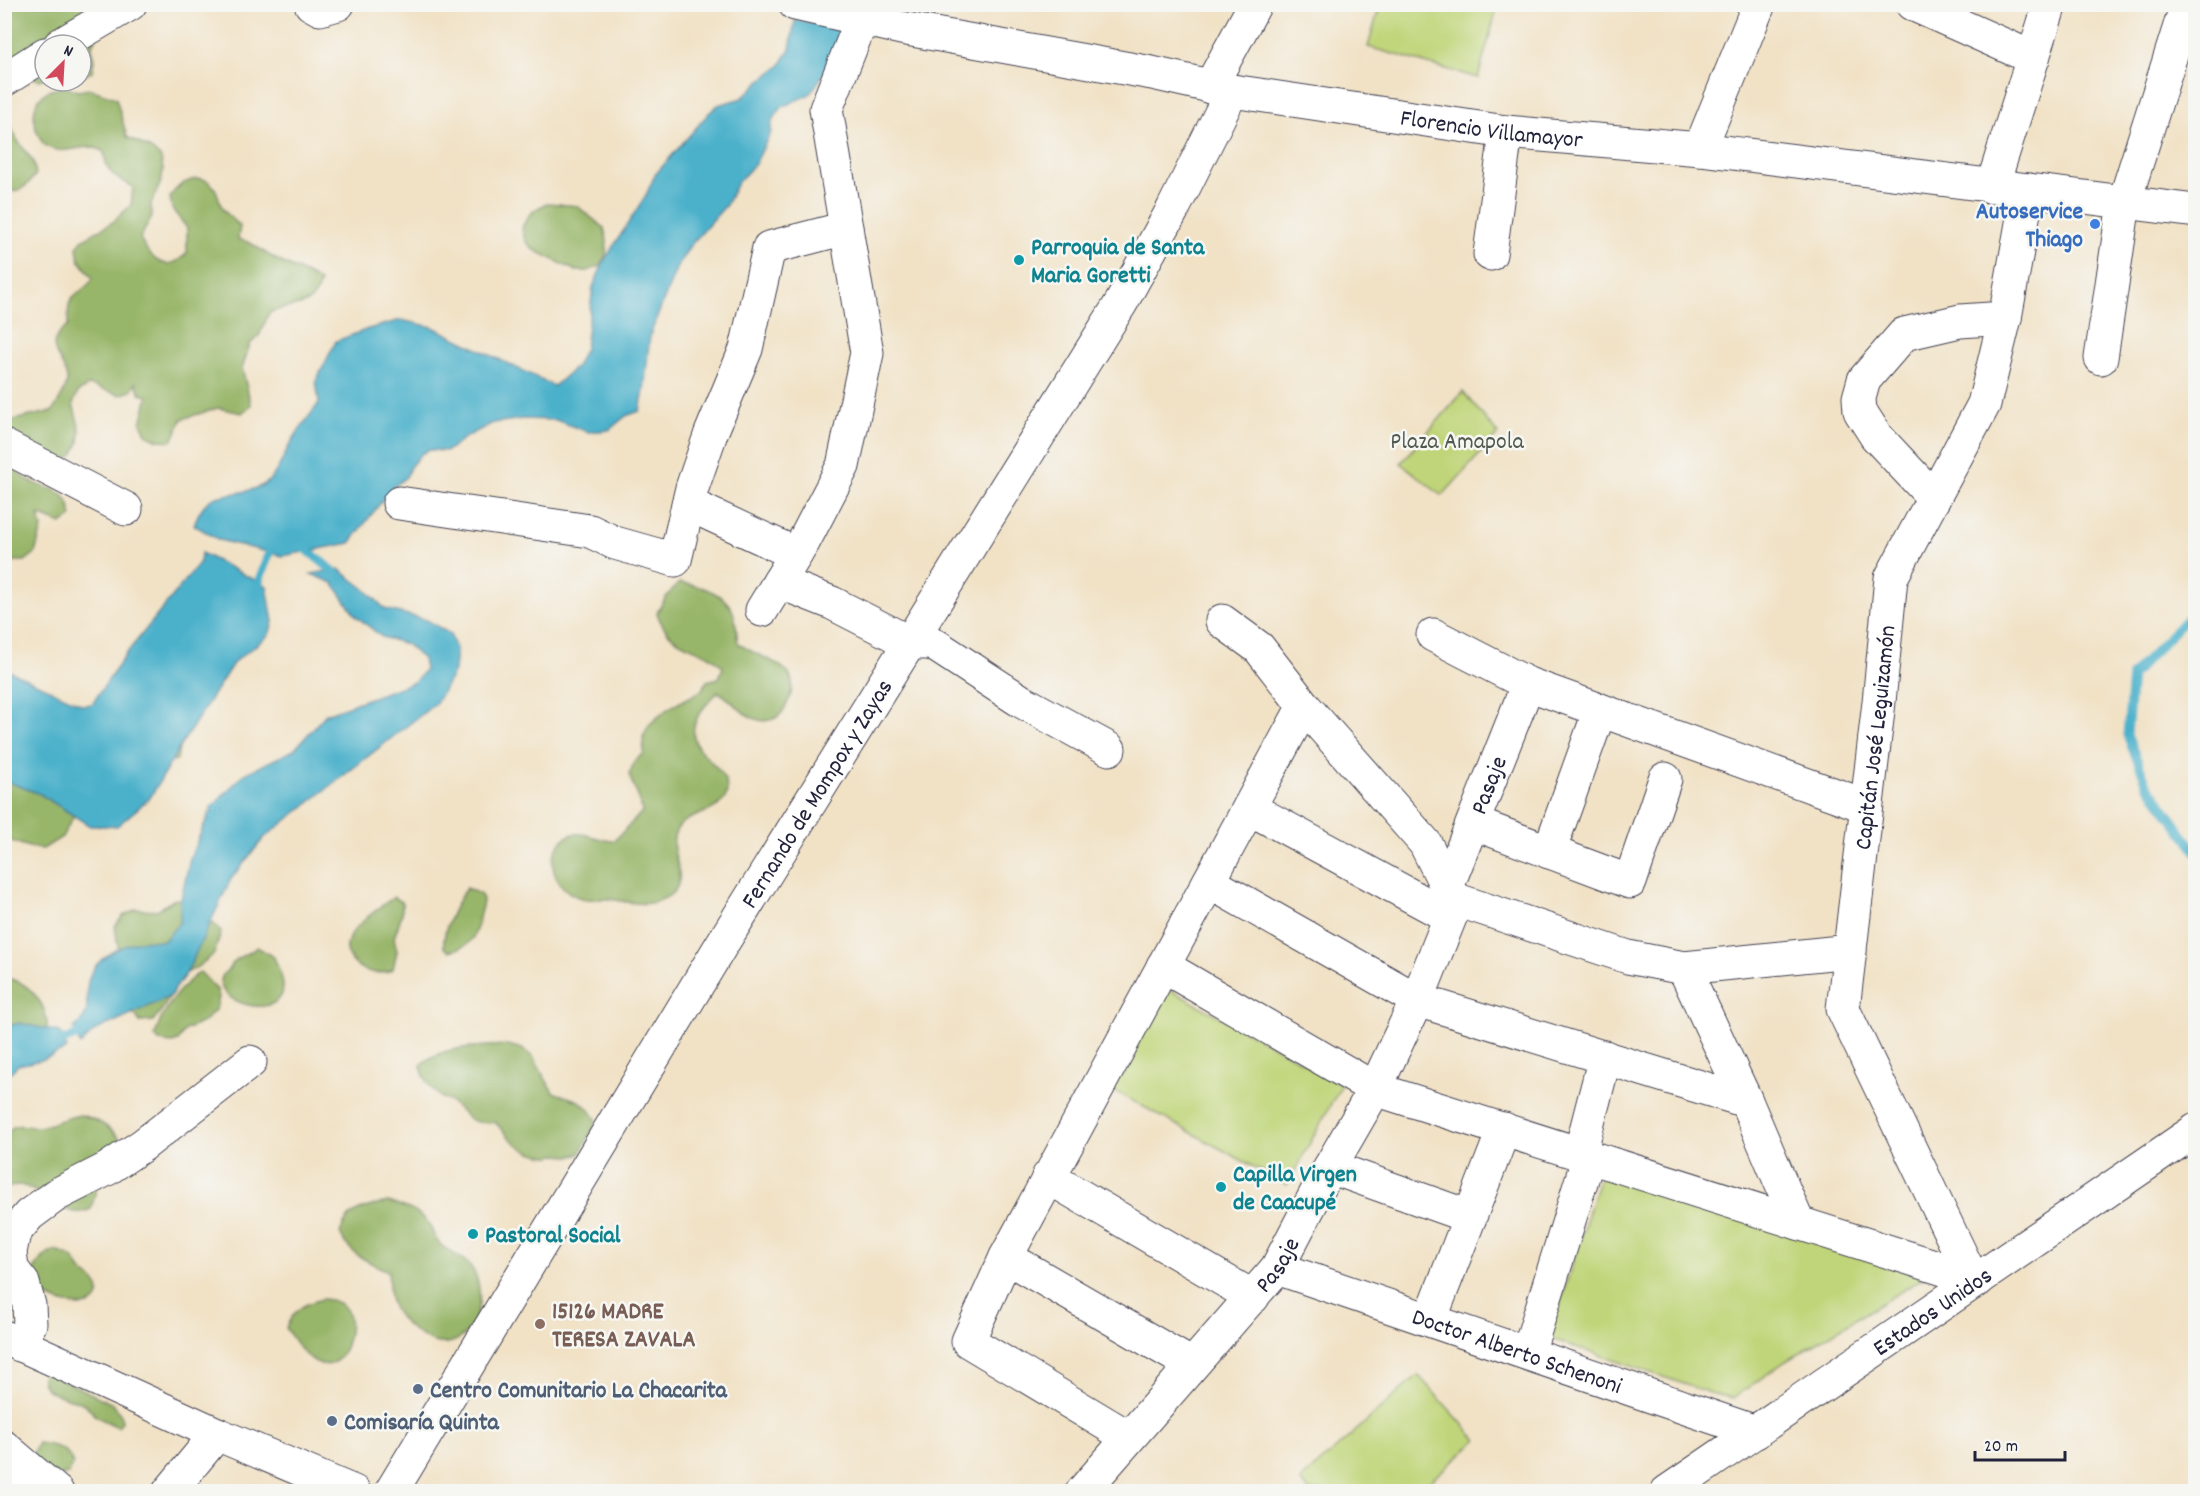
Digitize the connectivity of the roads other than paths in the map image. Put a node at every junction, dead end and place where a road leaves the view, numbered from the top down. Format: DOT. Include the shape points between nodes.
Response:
graph roads {
  1 [pos="130,4"];
  2 [pos="1255,4"];
  3 [pos="1759,4"];
  4 [pos="1912,4"];
  5 [pos="2050,4"];
  6 [pos="2187,4"];
  7 [pos="800,5"];
  8 [pos="868,16"];
  9 [pos="80,33"];
  10 [pos="2033,58"];
  11 [pos="33,62"];
  12 [pos="4,80"];
  13 [pos="1221,89"];
  14 [pos="1506,132"];
  15 [pos="1700,148"];
  16 [pos="1992,187"];
  17 [pos="2028,190"];
  18 [pos="2124,203"];
  19 [pos="2196,211"];
  20 [pos="846,228"];
  21 [pos="1490,254"];
  22 [pos="2005,318"];
  23 [pos="2101,358"];
  24 [pos="4,446"];
  25 [pos="1934,498"];
  26 [pos="399,503"];
  27 [pos="688,504"];
  28 [pos="126,509"];
  29 [pos="788,568"];
  30 [pos="762,610"];
  31 [pos="1222,621"];
  32 [pos="1433,635"];
  33 [pos="910,643"];
  34 [pos="1528,684"];
  35 [pos="1304,706"];
  36 [pos="1600,710"];
  37 [pos="1109,748"];
  38 [pos="1665,779"];
  39 [pos="1866,806"];
  40 [pos="1249,808"];
  41 [pos="1473,823"];
  42 [pos="1549,852"];
  43 [pos="1209,882"];
  44 [pos="1451,901"];
  45 [pos="1850,951"];
  46 [pos="1163,966"];
  47 [pos="1684,969"];
  48 [pos="1417,1000"];
  49 [pos="1605,1057"];
  50 [pos="250,1062"];
  51 [pos="1375,1089"];
  52 [pos="1746,1101"];
  53 [pos="1504,1130"];
  54 [pos="2196,1130"];
  55 [pos="1584,1155"];
  56 [pos="1330,1167"];
  57 [pos="1048,1177"];
  58 [pos="1470,1217"];
  59 [pos="1798,1223"];
  60 [pos="1006,1257"];
  61 [pos="1277,1268"];
  62 [pos="1975,1279"];
  63 [pos="1253,1297"];
  64 [pos="1430,1320"];
  65 [pos="12,1341"];
  66 [pos="1528,1353"];
  67 [pos="1192,1365"];
  68 [pos="1756,1432"];
  69 [pos="217,1434"];
  70 [pos="1128,1437"];
  71 [pos="4,1447"];
  72 [pos="4,1470"];
  73 [pos="31,1491"];
  74 [pos="57,1491"];
  75 [pos="169,1491"];
  76 [pos="354,1491"];
  77 [pos="391,1491"];
  78 [pos="1082,1491"];
  79 [pos="1667,1491"];
  1 -- 9 [label="street"];
  2 -- 13 [label="street, Fernando de Mompox y Zayas"];
  3 -- 15 [label="street"];
  4 -- 10 [label="street"];
  5 -- 10 [label="street"];
  6 -- 18 [label="street"];
  7 -- 8 [label="street, Florencio Villamayor"];
  8 -- 13 [label="street, Florencio Villamayor"];
  8 -- 20 [label="street" via="826,109"];
  10 -- 16 [label="street"];
  11 -- 12 [label="street"];
  13 -- 14 [label="street, Florencio Villamayor"];
  13 -- 33 [label="street, Fernando de Mompox y Zayas" via="1173,209 1121,303"];
  14 -- 15 [label="street, Florencio Villamayor"];
  14 -- 21 [label="street"];
  15 -- 16 [label="street, Florencio Villamayor"];
  16 -- 17 [label="street, Florencio Villamayor"];
  17 -- 18 [label="street, Florencio Villamayor"];
  17 -- 22 [label="street, Capitán José Leguizamón"];
  18 -- 19 [label="street, Florencio Villamayor"];
  18 -- 23 [label="street"];
  20 -- 27 [label="street" via="769,248 746,349 711,433"];
  20 -- 29 [label="street" via="867,353 843,466"];
  22 -- 25 [label="street, Capitán José Leguizamón" via="1984,404"];
  22 -- 25 [label="street" via="1960,321 1904,334 1864,380 1860,411 1876,436"];
  24 -- 28 [label="street"];
  25 -- 39 [label="street, Capitán José Leguizamón" via="1891,578"];
  26 -- 27 [label="street" via="590,531 615,543 675,560"];
  27 -- 29 [label="street"];
  29 -- 30 [label="street"];
  29 -- 33 [label="street" via="832,603"];
  31 -- 35 [label="street" via="1259,648"];
  32 -- 34 [label="street"];
  33 -- 37 [label="street" via="932,643 1022,701"];
  33 -- 77 [label="street, Fernando de Mompox y Zayas" via="722,944"];
  34 -- 36 [label="street"];
  34 -- 41 [label="street, Pasaje"];
  35 -- 40 [label="street"];
  35 -- 44 [label="street" via="1425,843"];
  36 -- 39 [label="street"];
  36 -- 42 [label="street"];
  38 -- 42 [label="street" via="1630,882"];
  39 -- 45 [label="street, Capitán José Leguizamón"];
  40 -- 43 [label="street"];
  40 -- 44 [label="street"];
  41 -- 42 [label="street"];
  41 -- 44 [label="street, Pasaje"];
  43 -- 46 [label="street"];
  43 -- 48 [label="street"];
  44 -- 47 [label="street" via="1628,957"];
  44 -- 48 [label="street, Pasaje"];
  45 -- 47 [label="street"];
  45 -- 62 [label="street, Capitán José Leguizamón" via="1843,1009"];
  46 -- 51 [label="street"];
  46 -- 57 [label="street"];
  47 -- 52 [label="street"];
  48 -- 49 [label="street"];
  48 -- 51 [label="street, Pasaje"];
  49 -- 52 [label="street"];
  49 -- 55 [label="street"];
  50 -- 65 [label="street" via="143,1145 29,1215 14,1233 10,1252 12,1269 23,1283 30,1324"];
  51 -- 53 [label="street"];
  51 -- 56 [label="street, Pasaje"];
  52 -- 59 [label="street"];
  53 -- 55 [label="street"];
  53 -- 58 [label="street"];
  54 -- 62 [label="street, Estados Unidos"];
  55 -- 59 [label="street"];
  55 -- 66 [label="street"];
  56 -- 58 [label="street"];
  56 -- 61 [label="street, Pasaje"];
  57 -- 60 [label="street"];
  57 -- 63 [label="street"];
  58 -- 64 [label="street"];
  59 -- 62 [label="street"];
  60 -- 67 [label="street"];
  60 -- 70 [label="street" via="968,1341"];
  61 -- 63 [label="street, Pasaje"];
  61 -- 64 [label="street, Doctor Alberto Schenoni"];
  62 -- 68 [label="street, Estados Unidos"];
  63 -- 67 [label="street, Pasaje"];
  64 -- 66 [label="street, Doctor Alberto Schenoni"];
  65 -- 69 [label="street"];
  66 -- 68 [label="street, Doctor Alberto Schenoni"];
  67 -- 70 [label="street, Pasaje"];
  68 -- 79 [label="street, Estados Unidos"];
  69 -- 75 [label="street"];
  69 -- 76 [label="street"];
  70 -- 78 [label="street, Pasaje"];
  71 -- 74 [label="street"];
  72 -- 73 [label="street"];
}
